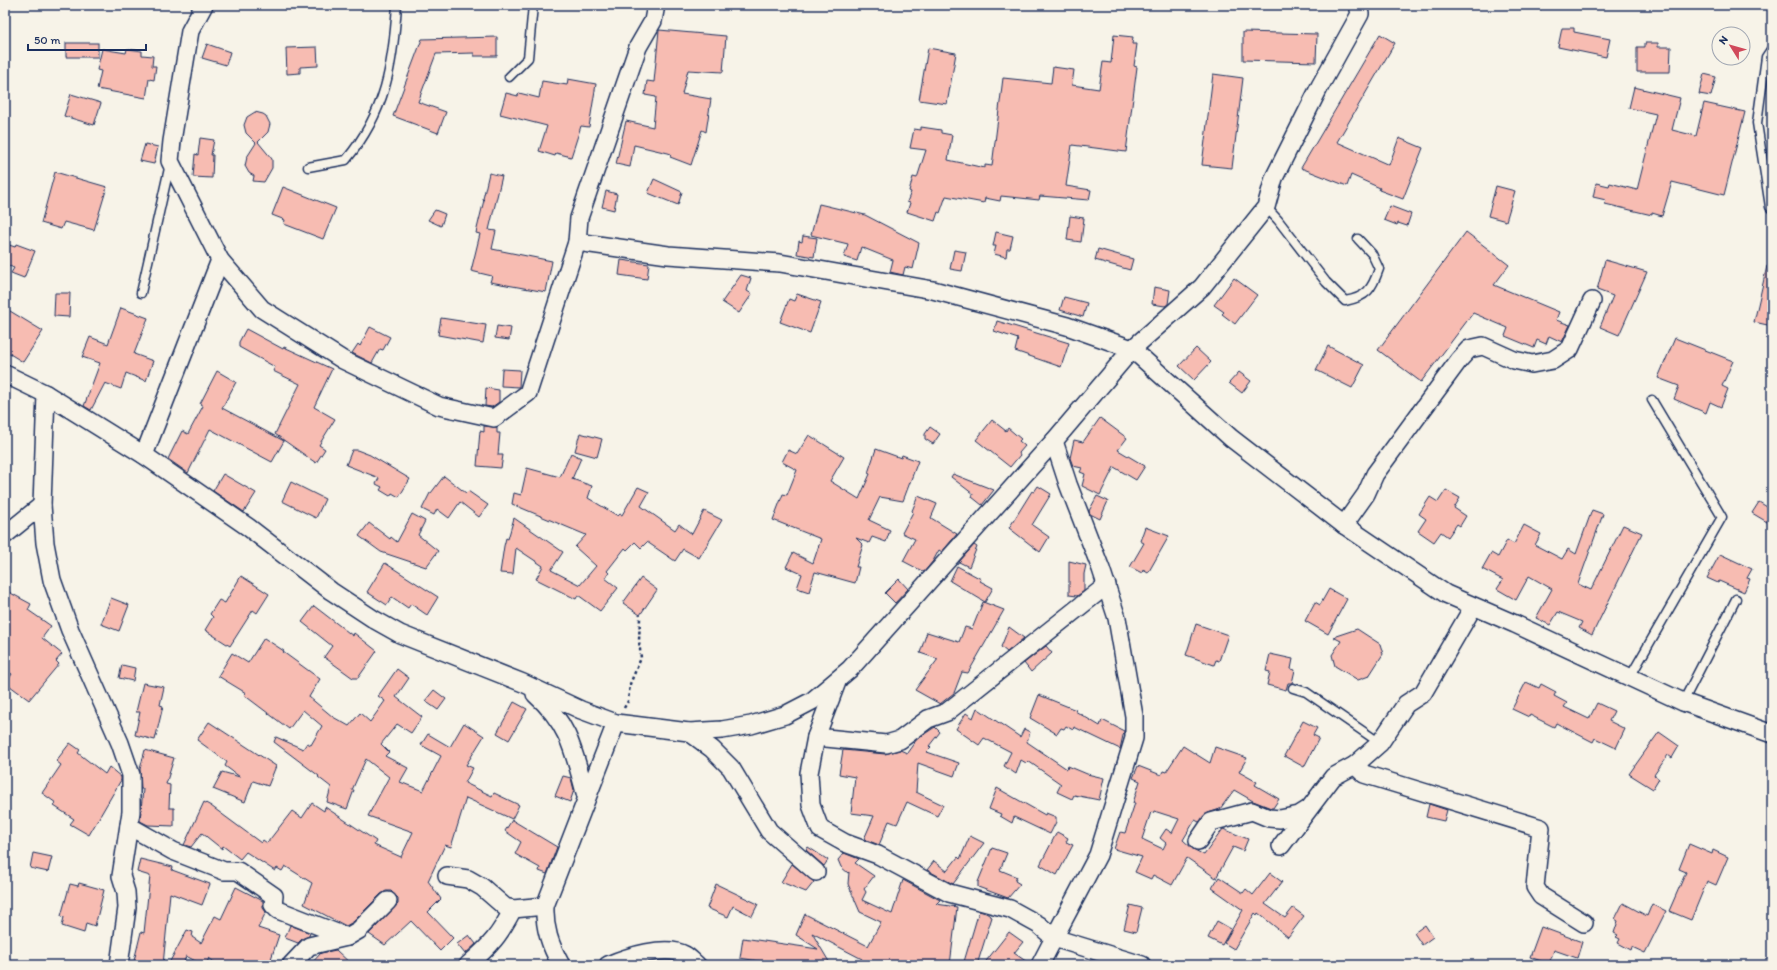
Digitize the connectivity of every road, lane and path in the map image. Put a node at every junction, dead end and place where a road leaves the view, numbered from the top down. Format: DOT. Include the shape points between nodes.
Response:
graph roads {
  1 [pos="204,5"];
  2 [pos="397,5"];
  3 [pos="533,5"];
  4 [pos="656,5"];
  5 [pos="1358,5"];
  6 [pos="1540,5"];
  7 [pos="1540,10"];
  8 [pos="1772,48"];
  9 [pos="509,77"];
  10 [pos="170,161"];
  11 [pos="308,167"];
  12 [pos="1266,207"];
  13 [pos="1772,209"];
  14 [pos="1358,239"];
  15 [pos="577,242"];
  16 [pos="220,260"];
  17 [pos="141,293"];
  18 [pos="1592,301"];
  19 [pos="1132,349"];
  20 [pos="5,374"];
  21 [pos="46,394"];
  22 [pos="1652,400"];
  23 [pos="1054,441"];
  24 [pos="144,455"];
  25 [pos="42,505"];
  26 [pos="1344,525"];
  27 [pos="5,535"];
  28 [pos="1106,585"];
  29 [pos="1736,599"];
  30 [pos="1473,606"];
  31 [pos="640,618"];
  32 [pos="1630,677"];
  33 [pos="838,680"];
  34 [pos="523,683"];
  35 [pos="1293,688"];
  36 [pos="1683,702"];
  37 [pos="616,723"];
  38 [pos="689,732"];
  39 [pos="1772,734"];
  40 [pos="816,737"];
  41 [pos="1380,742"];
  42 [pos="1355,765"];
  43 [pos="586,796"];
  44 [pos="1307,810"];
  45 [pos="129,826"];
  46 [pos="1198,842"];
  47 [pos="1281,846"];
  48 [pos="816,872"];
  49 [pos="447,876"];
  50 [pos="388,901"];
  51 [pos="544,906"];
  52 [pos="512,910"];
  53 [pos="1584,922"];
  54 [pos="347,937"];
  55 [pos="1054,938"];
  56 [pos="119,965"];
  57 [pos="291,965"];
  58 [pos="468,965"];
  59 [pos="560,965"];
  60 [pos="608,965"];
  61 [pos="697,965"];
  62 [pos="1040,965"];
  63 [pos="1142,965"];
  1 -- 10 [label="street" via="190,31"];
  2 -- 11 [label="lane" via="389,73 382,99 370,126 346,160"];
  3 -- 9 [label="lane" via="528,58"];
  4 -- 15 [label="street" via="653,21 638,47 579,218"];
  5 -- 12 [label="street" via="1360,14 1320,86 1278,171"];
  6 -- 7 [label="path"];
  8 -- 13 [label="lane" via="1766,57 1757,123"];
  10 -- 16 [label="street"];
  10 -- 17 [label="lane"];
  12 -- 14 [label="lane" via="1326,282 1345,301 1358,299 1373,286 1379,269 1372,254"];
  12 -- 19 [label="street" via="1202,286"];
  15 -- 16 [label="street" via="528,393 494,418 439,406 343,360 262,309"];
  15 -- 19 [label="street" via="668,255 780,263 933,290 1066,326"];
  16 -- 24 [label="street"];
  18 -- 26 [label="street" via="1570,350 1553,360 1532,364 1514,360 1483,346 1469,349 1375,474 1366,494"];
  19 -- 23 [label="street"];
  19 -- 26 [label="street" via="1231,438"];
  20 -- 21 [label="street"];
  21 -- 24 [label="street"];
  21 -- 25 [label="street"];
  22 -- 32 [label="lane" via="1722,517"];
  23 -- 28 [label="street"];
  23 -- 33 [label="street"];
  24 -- 34 [label="street" via="375,620 400,634"];
  25 -- 27 [label="street"];
  25 -- 45 [label="street" via="45,543 52,580 70,630 120,743 131,775"];
  26 -- 30 [label="street" via="1446,594"];
  28 -- 40 [label="street" via="947,712 928,719 900,740 886,744"];
  28 -- 55 [label="street" via="1117,618 1134,716 1134,738 1098,855"];
  29 -- 36 [label="lane"];
  30 -- 32 [label="street"];
  30 -- 41 [label="street" via="1423,693 1406,704"];
  31 -- 37 [label="path" via="641,658 630,684 628,701"];
  32 -- 36 [label="street"];
  33 -- 38 [label="street" via="812,701 785,715 751,725"];
  33 -- 40 [label="street"];
  34 -- 37 [label="street"];
  34 -- 43 [label="street" via="554,712 563,726 572,745"];
  35 -- 41 [label="lane" via="1306,692"];
  36 -- 39 [label="street"];
  37 -- 38 [label="street"];
  37 -- 43 [label="street"];
  38 -- 48 [label="street" via="712,749 731,768 769,831"];
  40 -- 55 [label="street" via="809,773 811,805 820,829 949,893 1010,909 1039,925"];
  41 -- 42 [label="street"];
  42 -- 44 [label="street" via="1333,777"];
  42 -- 53 [label="street" via="1364,774 1541,828 1535,887 1541,896"];
  43 -- 51 [label="street"];
  44 -- 46 [label="street" via="1299,815 1280,819 1269,818 1252,811 1211,822"];
  44 -- 47 [label="street"];
  45 -- 54 [label="street" via="173,851 224,871 238,871 274,896 273,905 278,910"];
  45 -- 56 [label="street" via="121,876 127,908"];
  49 -- 52 [label="street" via="468,879 482,887 505,908"];
  50 -- 54 [label="street" via="359,930"];
  51 -- 52 [label="street"];
  51 -- 59 [label="street" via="547,935"];
  52 -- 58 [label="street" via="491,945"];
  54 -- 57 [label="street" via="309,946"];
  55 -- 62 [label="street"];
  55 -- 63 [label="street"];
  60 -- 61 [label="street" via="668,950 685,954"];
}
